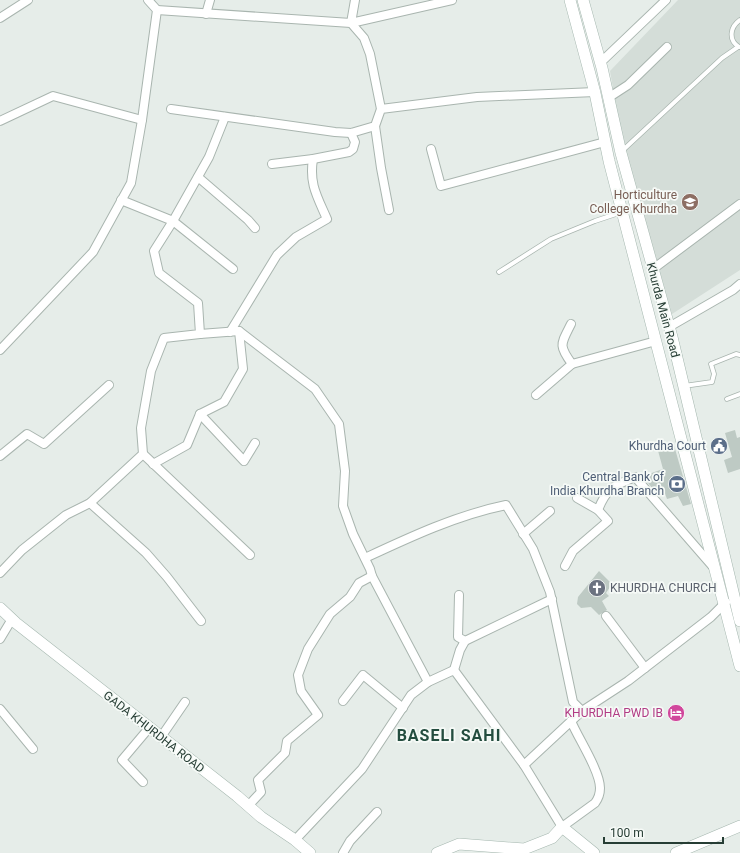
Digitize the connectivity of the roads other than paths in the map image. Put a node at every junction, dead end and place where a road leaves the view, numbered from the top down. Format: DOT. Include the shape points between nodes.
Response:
graph roads {
  1 [pos="28,0"];
  2 [pos="148,0"];
  3 [pos="210,0"];
  4 [pos="355,0"];
  5 [pos="452,0"];
  6 [pos="570,0"];
  7 [pos="583,0"];
  8 [pos="666,0"];
  9 [pos="156,10"];
  10 [pos="206,14"];
  11 [pos="0,18"];
  12 [pos="740,20"];
  13 [pos="351,23"];
  14 [pos="592,34"];
  15 [pos="580,38"];
  16 [pos="667,47"];
  17 [pos="739,47"];
  18 [pos="600,63"];
  19 [pos="595,92"];
  20 [pos="608,98"];
  21 [pos="172,109"];
  22 [pos="381,109"];
  23 [pos="225,117"];
  24 [pos="142,120"];
  25 [pos="0,121"];
  26 [pos="375,126"];
  27 [pos="351,133"];
  28 [pos="605,142"];
  29 [pos="432,149"];
  30 [pos="621,153"];
  31 [pos="313,159"];
  32 [pos="272,164"];
  33 [pos="198,177"];
  34 [pos="121,200"];
  35 [pos="740,204"];
  36 [pos="389,210"];
  37 [pos="636,211"];
  38 [pos="622,212"];
  39 [pos="173,222"];
  40 [pos="255,228"];
  41 [pos="233,269"];
  42 [pos="653,269"];
  43 [pos="499,272"];
  44 [pos="740,284"];
  45 [pos="571,324"];
  46 [pos="669,327"];
  47 [pos="240,331"];
  48 [pos="230,332"];
  49 [pos="200,334"];
  50 [pos="656,341"];
  51 [pos="0,350"];
  52 [pos="740,355"];
  53 [pos="572,364"];
  54 [pos="109,385"];
  55 [pos="683,386"];
  56 [pos="740,394"];
  57 [pos="536,395"];
  58 [pos="727,399"];
  59 [pos="200,414"];
  60 [pos="255,443"];
  61 [pos="143,454"];
  62 [pos="0,456"];
  63 [pos="154,464"];
  64 [pos="577,498"];
  65 [pos="90,503"];
  66 [pos="598,510"];
  67 [pos="550,511"];
  68 [pos="524,534"];
  69 [pos="250,555"];
  70 [pos="365,558"];
  71 [pos="565,566"];
  72 [pos="715,570"];
  73 [pos="0,572"];
  74 [pos="372,576"];
  75 [pos="736,592"];
  76 [pos="459,595"];
  77 [pos="552,599"];
  78 [pos="724,604"];
  79 [pos="0,608"];
  80 [pos="606,616"];
  81 [pos="12,619"];
  82 [pos="740,620"];
  83 [pos="201,621"];
  84 [pos="0,638"];
  85 [pos="465,641"];
  86 [pos="740,666"];
  87 [pos="645,668"];
  88 [pos="454,670"];
  89 [pos="428,682"];
  90 [pos="185,702"];
  91 [pos="343,702"];
  92 [pos="403,708"];
  93 [pos="0,709"];
  94 [pos="582,711"];
  95 [pos="571,721"];
  96 [pos="150,728"];
  97 [pos="161,737"];
  98 [pos="33,749"];
  99 [pos="524,765"];
  100 [pos="143,782"];
  101 [pos="248,806"];
  102 [pos="377,812"];
  103 [pos="740,826"];
  104 [pos="562,827"];
  105 [pos="295,840"];
  106 [pos="526,851"];
  107 [pos="310,853"];
  108 [pos="343,853"];
  109 [pos="437,853"];
  110 [pos="594,853"];
  111 [pos="676,853"];
  1 -- 11 [label="street"];
  2 -- 9 [label="street"];
  3 -- 10 [label="street"];
  4 -- 13 [label="street"];
  5 -- 13 [label="street"];
  6 -- 15 [label="main road, Khurda Main Road"];
  7 -- 14 [label="main road, Khurda Main Road"];
  8 -- 18 [label="street"];
  9 -- 10 [label="street"];
  9 -- 24 [label="street"];
  10 -- 13 [label="street"];
  12 -- 17 [label="lane" via="732,28 731,33 734,43"];
  13 -- 22 [label="street" via="364,38 370,54"];
  14 -- 15 [label="main road"];
  14 -- 18 [label="main road, Khurda Main Road"];
  15 -- 19 [label="main road, Khurda Main Road"];
  16 -- 20 [label="street" via="628,85"];
  17 -- 30 [label="lane" via="722,58"];
  18 -- 20 [label="main road, Khurda Main Road"];
  19 -- 22 [label="street" via="477,97"];
  19 -- 28 [label="main road, Khurda Main Road"];
  20 -- 30 [label="main road, Khurda Main Road"];
  21 -- 23 [label="street"];
  22 -- 26 [label="street"];
  23 -- 27 [label="street"];
  23 -- 33 [label="street"];
  24 -- 25 [label="street" via="53,96"];
  24 -- 34 [label="street" via="131,183"];
  26 -- 27 [label="street"];
  26 -- 36 [label="street"];
  27 -- 31 [label="street" via="355,142 349,152"];
  28 -- 29 [label="street" via="441,186"];
  28 -- 38 [label="main road, Khurda Main Road"];
  30 -- 37 [label="main road, Khurda Main Road"];
  31 -- 32 [label="street"];
  31 -- 48 [label="street" via="311,173 314,190 327,219 296,237 277,255"];
  33 -- 39 [label="street"];
  33 -- 40 [label="street"];
  34 -- 39 [label="street"];
  34 -- 51 [label="street" via="93,252"];
  35 -- 42 [label="street"];
  37 -- 38 [label="main road"];
  37 -- 42 [label="main road, Khurda Main Road"];
  38 -- 43 [label="lane" via="551,239"];
  38 -- 50 [label="main road, Khurda Main Road"];
  39 -- 41 [label="street"];
  39 -- 49 [label="street" via="154,251 159,272 198,303"];
  42 -- 46 [label="main road, Khurda Main Road"];
  44 -- 46 [label="street"];
  45 -- 53 [label="street" via="562,349"];
  46 -- 55 [label="main road, Khurda Main Road"];
  47 -- 48 [label="street"];
  47 -- 59 [label="street" via="243,369 224,402"];
  47 -- 70 [label="street" via="315,389 339,424 345,471 343,506"];
  48 -- 49 [label="street"];
  49 -- 61 [label="street" via="164,338 151,371 141,428"];
  50 -- 53 [label="street"];
  50 -- 72 [label="main road, Khurda Main Road"];
  52 -- 55 [label="lane" via="736,354 711,364 714,374 712,382"];
  53 -- 57 [label="street"];
  54 -- 62 [label="street" via="44,444 27,434"];
  55 -- 75 [label="main road, Khurda Main Road" via="728,571"];
  56 -- 58 [label="lane"];
  59 -- 60 [label="street" via="244,461"];
  59 -- 63 [label="street" via="187,445"];
  61 -- 63 [label="street"];
  61 -- 65 [label="street"];
  63 -- 69 [label="street"];
  64 -- 66 [label="street"];
  65 -- 73 [label="street" via="66,515 22,550"];
  65 -- 83 [label="street" via="146,553 168,577"];
  66 -- 71 [label="street" via="608,521 573,551"];
  66 -- 72 [label="street" via="602,499 614,486 635,476"];
  67 -- 68 [label="street"];
  68 -- 70 [label="street" via="506,505 446,524"];
  68 -- 77 [label="street" via="533,549"];
  70 -- 74 [label="street"];
  72 -- 78 [label="main road, Khurda Main Road"];
  74 -- 89 [label="street"];
  74 -- 101 [label="street" via="359,583 350,597 330,614 308,649 298,675 301,691 318,715 287,741 284,754 258,780 261,792"];
  75 -- 78 [label="street"];
  75 -- 82 [label="main road, Khurda Main Road"];
  76 -- 85 [label="street" via="458,637"];
  77 -- 85 [label="street"];
  77 -- 94 [label="street" via="573,702"];
  78 -- 86 [label="main road, Khurda Main Road"];
  78 -- 87 [label="street"];
  79 -- 81 [label="main road, GADA KHURDHA ROAD"];
  80 -- 87 [label="street"];
  81 -- 84 [label="street"];
  81 -- 96 [label="main road, GADA KHURDHA ROAD"];
  85 -- 88 [label="street"];
  87 -- 94 [label="street"];
  88 -- 89 [label="street"];
  88 -- 99 [label="street"];
  89 -- 92 [label="street" via="411,695"];
  90 -- 97 [label="street"];
  91 -- 92 [label="street" via="363,675"];
  92 -- 105 [label="street" via="362,769"];
  93 -- 98 [label="street"];
  94 -- 95 [label="street"];
  95 -- 99 [label="street"];
  95 -- 104 [label="street" via="590,757 600,788 595,803"];
  96 -- 97 [label="main road, GADA KHURDHA ROAD"];
  96 -- 100 [label="street" via="122,760"];
  97 -- 101 [label="main road, GADA KHURDHA ROAD"];
  99 -- 104 [label="street"];
  101 -- 105 [label="main road, GADA KHURDHA ROAD"];
  102 -- 108 [label="street" via="350,841"];
  103 -- 111 [label="main road"];
  104 -- 106 [label="main road" via="552,838"];
  104 -- 110 [label="main road"];
  105 -- 107 [label="main road, GADA KHURDHA ROAD"];
  106 -- 109 [label="main road" via="459,844"];
}
